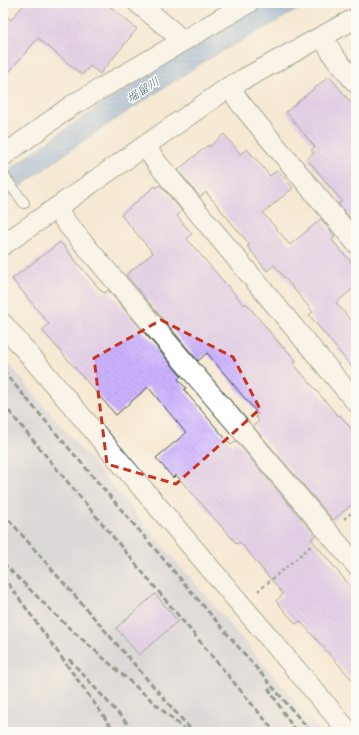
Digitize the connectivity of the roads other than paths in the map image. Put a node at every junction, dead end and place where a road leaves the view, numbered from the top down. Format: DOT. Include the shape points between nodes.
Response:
graph roads {
  1 [pos="248,3"];
  2 [pos="142,4"];
  3 [pos="356,18"];
  4 [pos="322,36"];
  5 [pos="179,42"];
  6 [pos="356,83"];
  7 [pos="229,87"];
  8 [pos="145,146"];
  9 [pos="3,156"];
  10 [pos="3,175"];
  11 [pos="24,204"];
  12 [pos="56,208"];
  13 [pos="356,243"];
  14 [pos="3,245"];
  15 [pos="3,324"];
  16 [pos="356,402"];
  17 [pos="356,565"];
  18 [pos="349,732"];
  1 -- 5 [label="street"];
  2 -- 5 [label="street" via="173,32"];
  3 -- 4 [label="street"];
  4 -- 6 [label="street" via="333,55"];
  4 -- 7 [label="street"];
  5 -- 9 [label="street" via="71,106"];
  7 -- 8 [label="street"];
  7 -- 13 [label="street"];
  8 -- 12 [label="street"];
  8 -- 16 [label="street"];
  10 -- 11 [label="lane"];
  12 -- 14 [label="street"];
  12 -- 17 [label="street"];
  15 -- 18 [label="street"];
}
